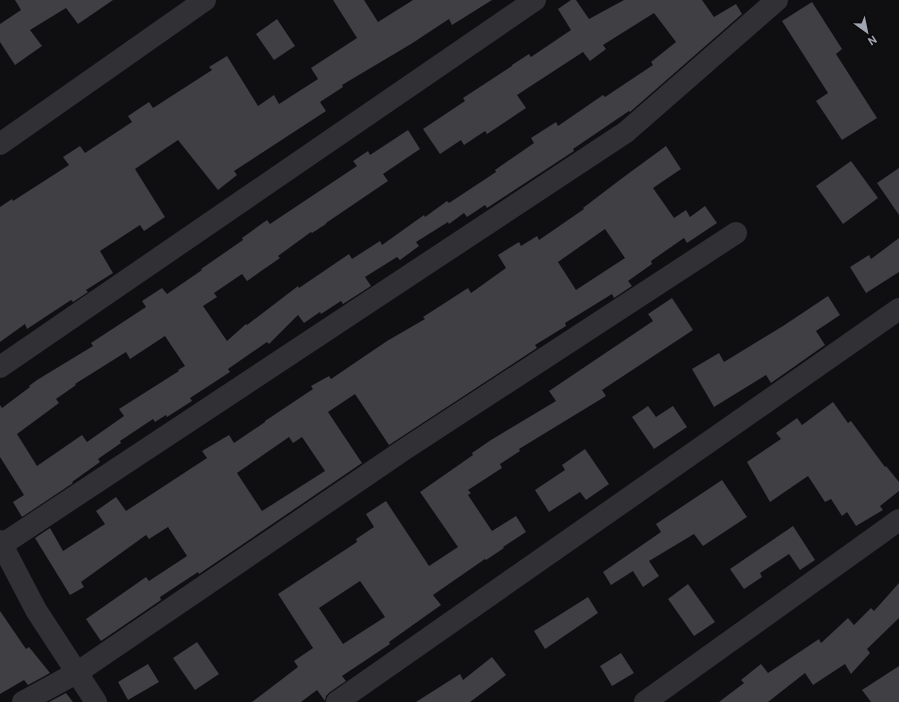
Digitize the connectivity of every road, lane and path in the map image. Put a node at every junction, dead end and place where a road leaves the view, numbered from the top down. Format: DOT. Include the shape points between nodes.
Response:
graph roads {
  1 [pos="205,0"];
  2 [pos="535,0"];
  3 [pos="777,0"];
  4 [pos="0,144"];
  5 [pos="736,233"];
  6 [pos="899,308"];
  7 [pos="0,367"];
  8 [pos="899,520"];
  9 [pos="1,544"];
  10 [pos="78,672"];
  11 [pos="23,702"];
  12 [pos="96,702"];
  13 [pos="337,702"];
  14 [pos="645,702"];
  1 -- 4 [label="street"];
  2 -- 7 [label="street"];
  3 -- 9 [label="street" via="626,132"];
  5 -- 10 [label="street" via="405,449"];
  6 -- 13 [label="street"];
  8 -- 14 [label="street"];
  9 -- 10 [label="street" via="36,610"];
  10 -- 11 [label="street"];
  10 -- 12 [label="street"];
}
